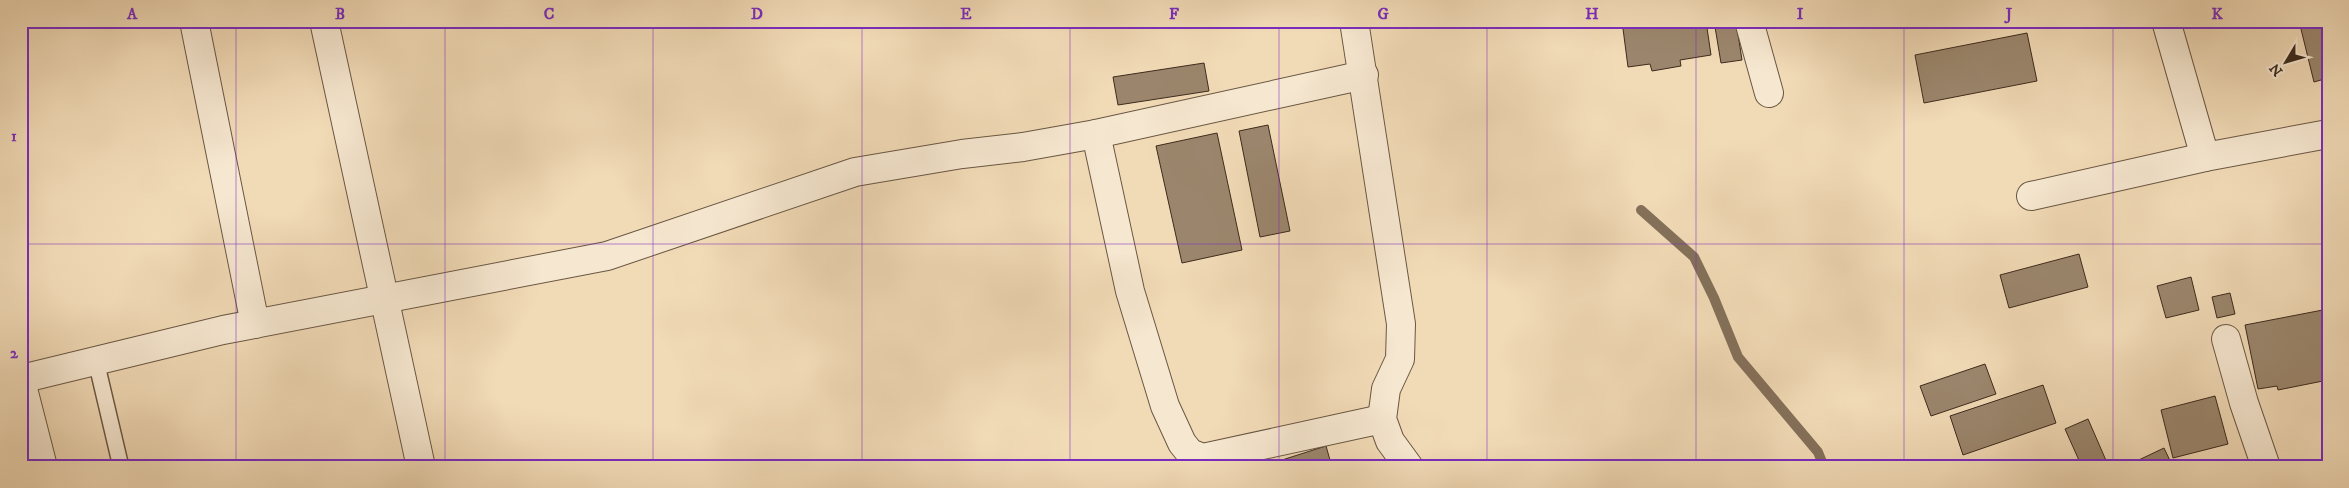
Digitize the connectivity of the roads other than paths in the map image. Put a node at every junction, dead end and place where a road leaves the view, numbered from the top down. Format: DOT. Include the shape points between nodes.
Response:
graph roads {
  1 [pos="194,21"];
  2 [pos="324,21"];
  3 [pos="1354,21"];
  4 [pos="1749,21"];
  5 [pos="2166,21"];
  6 [pos="1364,75"];
  7 [pos="1769,93"];
  8 [pos="1096,134"];
  9 [pos="2328,134"];
  10 [pos="2205,157"];
  11 [pos="2031,196"];
  12 [pos="386,300"];
  13 [pos="255,324"];
  14 [pos="2226,339"];
  15 [pos="96,361"];
  16 [pos="21,380"];
  17 [pos="1382,419"];
  18 [pos="43,467"];
  19 [pos="121,467"];
  20 [pos="421,467"];
  21 [pos="1409,467"];
  22 [pos="2266,467"];
  1 -- 13 [label="street"];
  2 -- 12 [label="street"];
  3 -- 6 [label="street"];
  4 -- 7 [label="street"];
  5 -- 10 [label="street"];
  6 -- 8 [label="street"];
  6 -- 17 [label="street" via="1401,324 1400,360 1386,389"];
  8 -- 12 [label="street" via="855,172 606,256"];
  8 -- 17 [label="street" via="1130,291 1165,406 1190,453 1203,458"];
  9 -- 10 [label="street"];
  10 -- 11 [label="street"];
  12 -- 13 [label="street"];
  12 -- 20 [label="street"];
  13 -- 15 [label="street"];
  14 -- 22 [label="street"];
  15 -- 16 [label="street"];
  15 -- 19 [label="lane"];
  16 -- 18 [label="street"];
  17 -- 21 [label="street" via="1390,441"];
}
